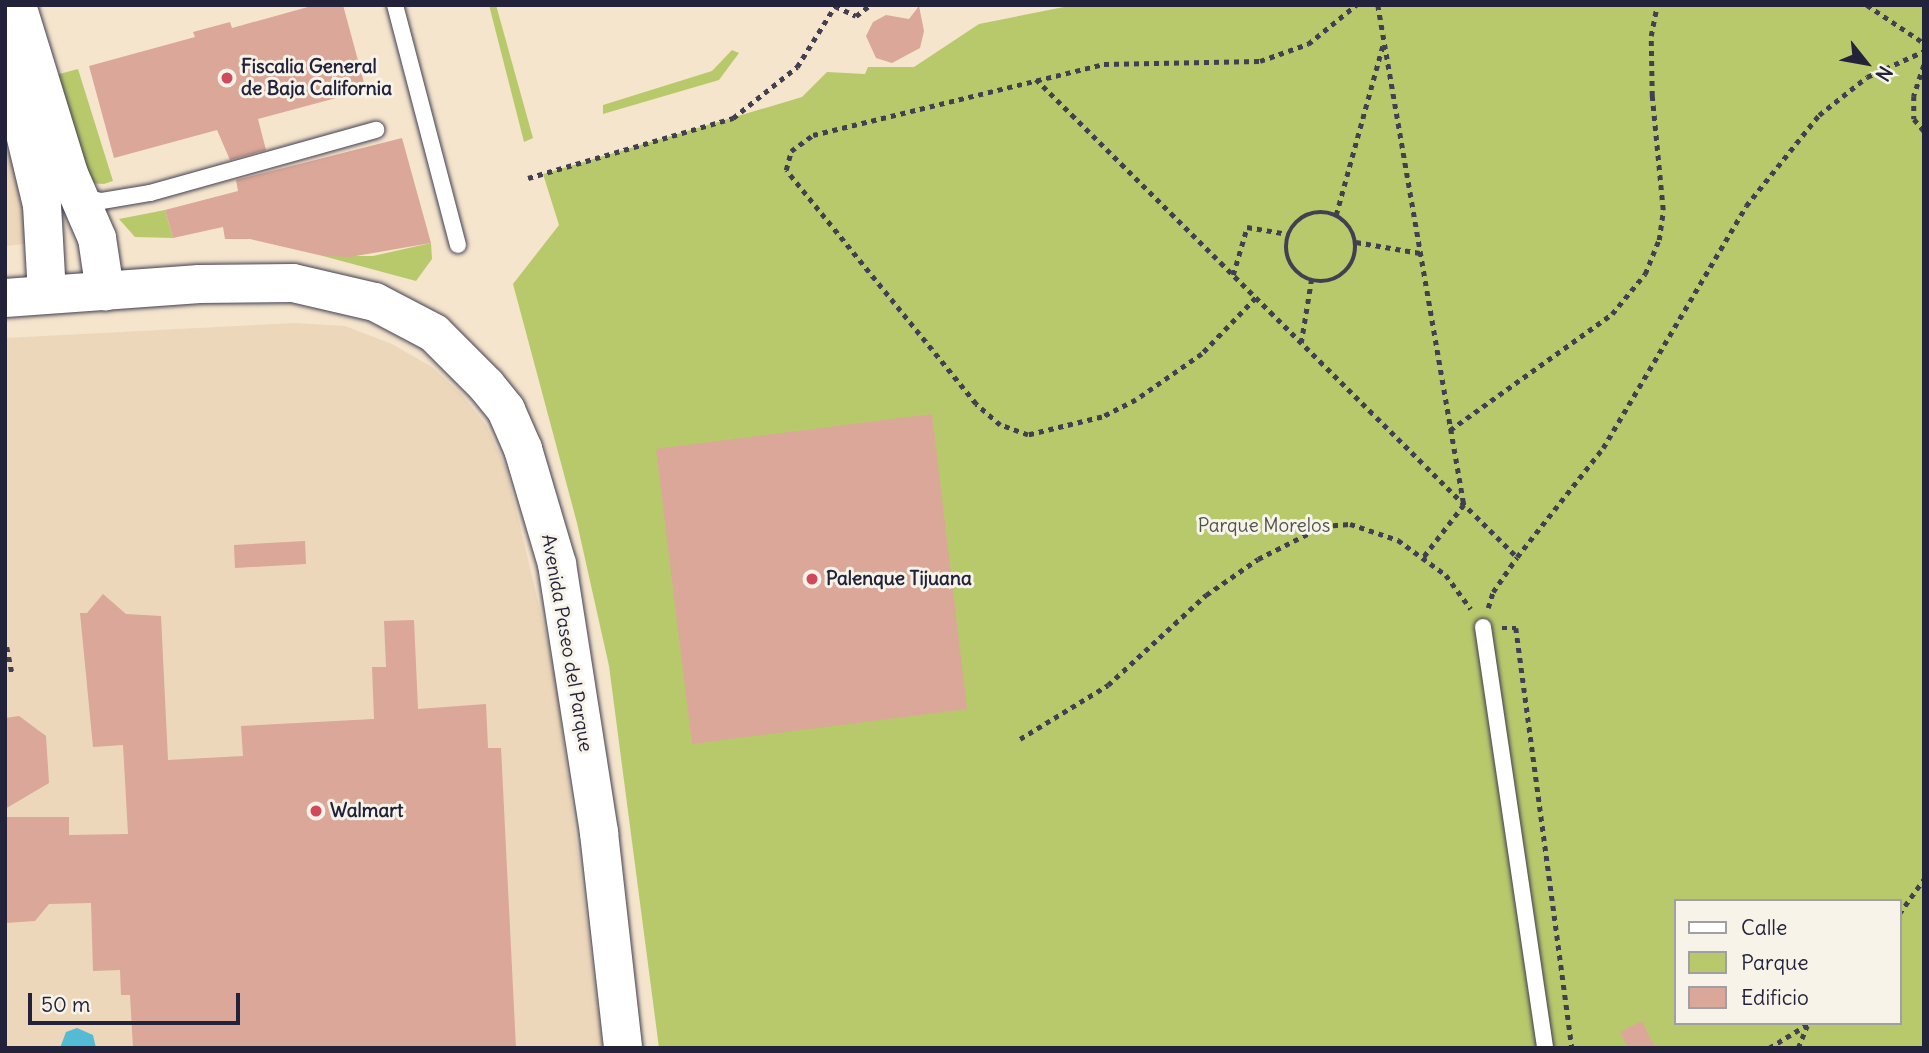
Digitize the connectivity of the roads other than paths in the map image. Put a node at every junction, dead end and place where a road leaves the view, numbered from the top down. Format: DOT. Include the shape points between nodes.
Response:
graph roads {
  1 [pos="17,5"];
  2 [pos="395,5"];
  3 [pos="5,50"];
  4 [pos="376,130"];
  5 [pos="76,195"];
  6 [pos="458,245"];
  7 [pos="105,291"];
  8 [pos="47,294"];
  9 [pos="5,298"];
  10 [pos="1483,627"];
  11 [pos="623,1048"];
  12 [pos="1545,1048"];
  1 -- 5 [label="main road"];
  2 -- 6 [label="lane"];
  3 -- 8 [label="main road" via="42,205"];
  4 -- 5 [label="lane" via="150,193 102,201"];
  5 -- 7 [label="main road" via="97,238"];
  7 -- 8 [label="main road, Avenida Paseo del Parque"];
  7 -- 11 [label="main road, Avenida Paseo del Parque" via="268,282 345,292 434,333 506,410 523,449 557,564 599,833"];
  8 -- 9 [label="main road, Avenida Paseo del Parque"];
  10 -- 12 [label="lane"];
}
